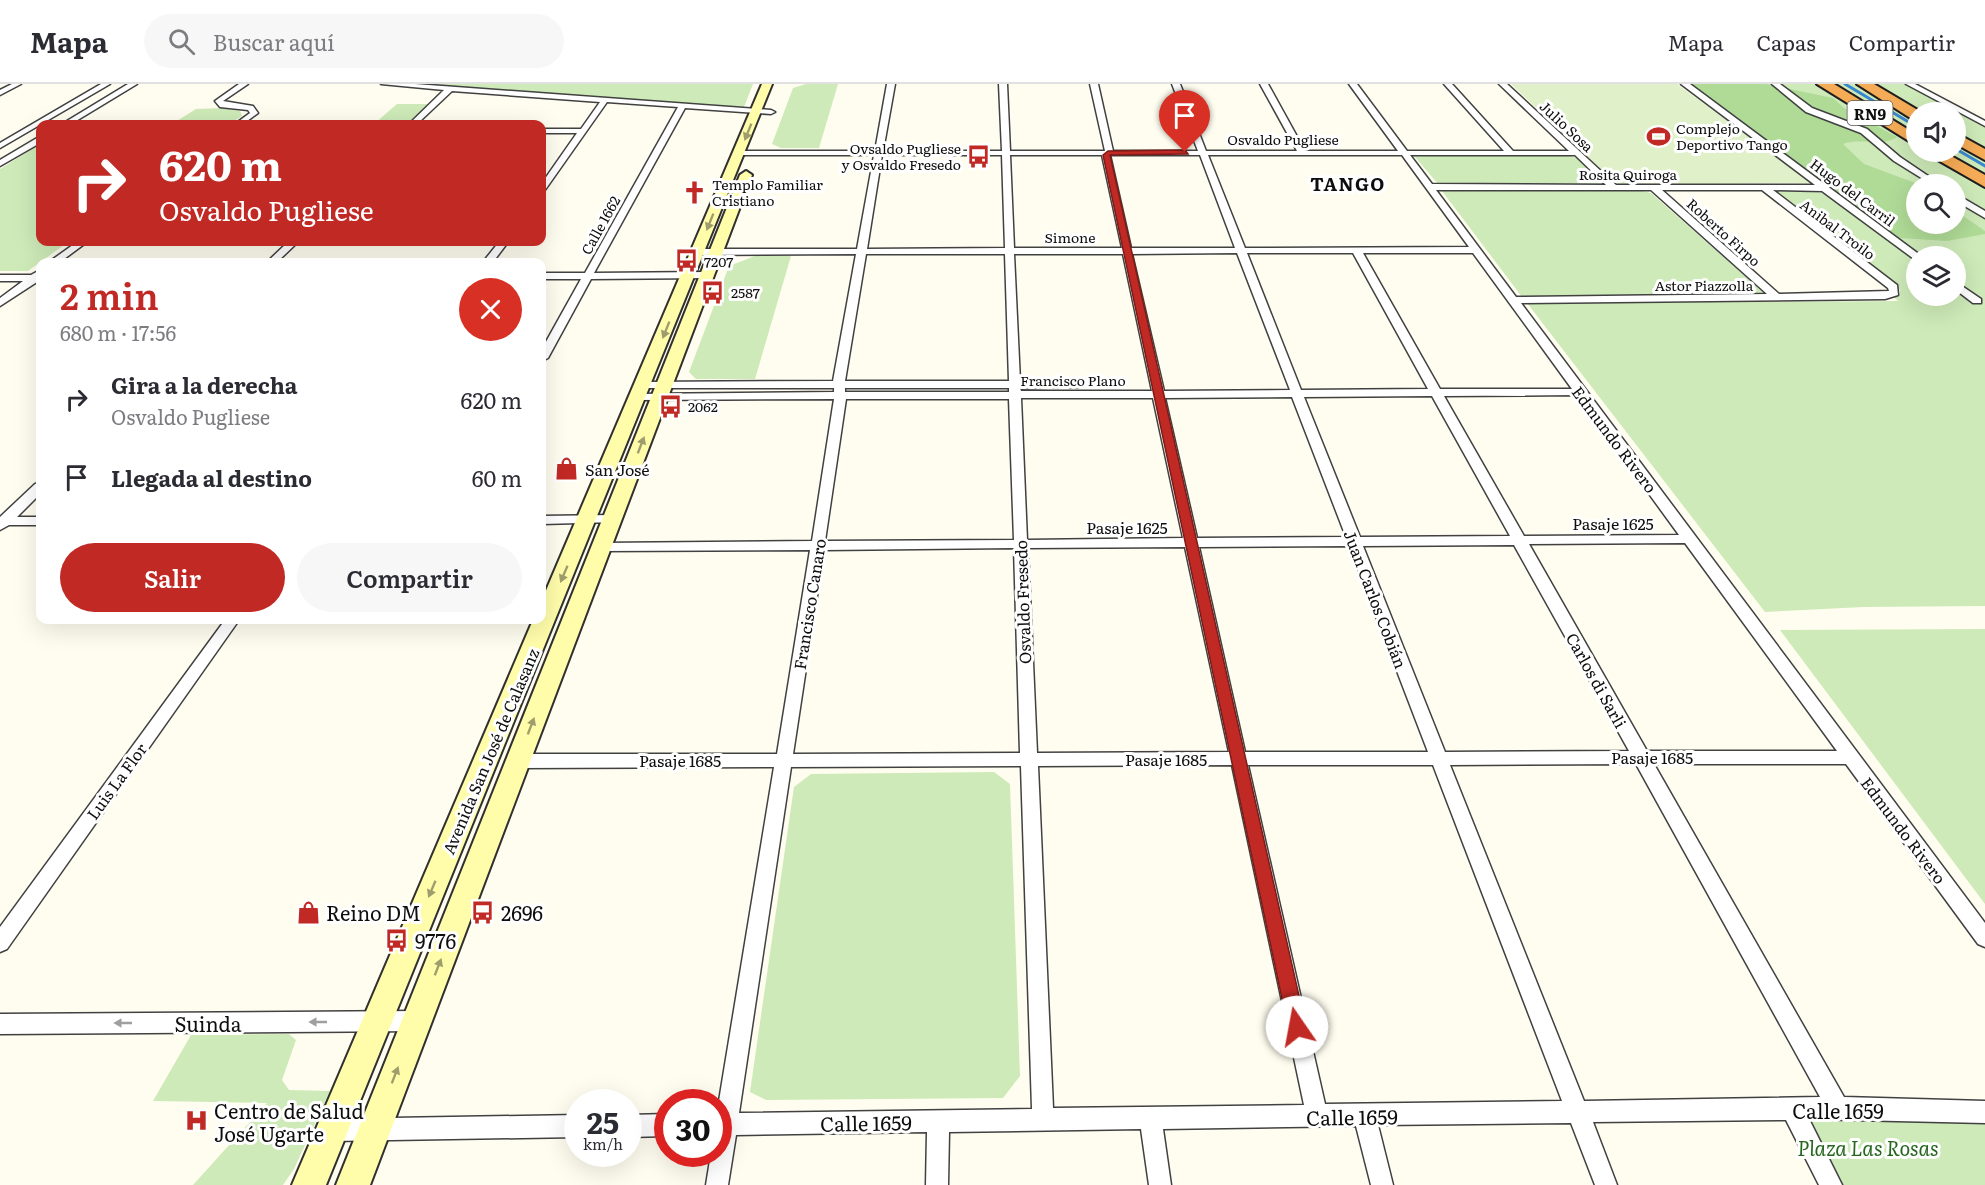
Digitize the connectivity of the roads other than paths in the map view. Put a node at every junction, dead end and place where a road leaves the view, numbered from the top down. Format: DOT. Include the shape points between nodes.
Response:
graph roads {
  1 [pos="17,84"];
  2 [pos="106,84"];
  3 [pos="133,84"];
  4 [pos="244,84"];
  5 [pos="385,84"];
  6 [pos="767,84"];
  7 [pos="891,84"];
  8 [pos="1002,84"];
  9 [pos="1094,84"];
  10 [pos="1176,84"];
  11 [pos="1264,84"];
  12 [pos="1353,84"];
  13 [pos="1448,84"];
  14 [pos="1503,84"];
  15 [pos="1685,84"];
  16 [pos="1776,84"];
  17 [pos="1824,84"];
  18 [pos="1864,84"];
  19 [pos="1910,84"];
  20 [pos="450,89"];
  21 [pos="0,93"];
  22 [pos="605,100"];
  23 [pos="683,105"];
  24 [pos="773,107"];
  25 [pos="1906,109"];
  26 [pos="756,111"];
  27 [pos="44,120"];
  28 [pos="73,120"];
  29 [pos="244,120"];
  30 [pos="417,120"];
  31 [pos="766,124"];
  32 [pos="1985,124"];
  33 [pos="36,125"];
  34 [pos="546,131"];
  35 [pos="582,131"];
  36 [pos="0,134"];
  37 [pos="20,134"];
  38 [pos="1906,134"];
  39 [pos="36,142"];
  40 [pos="1966,144"];
  41 [pos="0,146"];
  42 [pos="757,148"];
  43 [pos="1204,152"];
  44 [pos="739,153"];
  45 [pos="879,153"];
  46 [pos="1005,153"];
  47 [pos="1108,153"];
  48 [pos="1302,153"];
  49 [pos="1405,153"];
  50 [pos="1511,153"];
  51 [pos="1576,153"];
  52 [pos="1985,155"];
  53 [pos="1951,162"];
  54 [pos="0,164"];
  55 [pos="1920,174"];
  56 [pos="546,182"];
  57 [pos="1985,182"];
  58 [pos="1431,187"];
  59 [pos="1613,187"];
  60 [pos="1653,187"];
  61 [pos="1763,188"];
  62 [pos="1825,188"];
  63 [pos="1966,203"];
  64 [pos="1985,215"];
  65 [pos="76,246"];
  66 [pos="289,246"];
  67 [pos="1906,249"];
  68 [pos="1356,250"];
  69 [pos="1478,250"];
  70 [pos="862,251"];
  71 [pos="1008,251"];
  72 [pos="1128,251"];
  73 [pos="1240,251"];
  74 [pos="698,252"];
  75 [pos="716,252"];
  76 [pos="60,258"];
  77 [pos="276,258"];
  78 [pos="688,275"];
  79 [pos="707,275"];
  80 [pos="36,276"];
  81 [pos="546,276"];
  82 [pos="589,276"];
  83 [pos="36,277"];
  84 [pos="0,278"];
  85 [pos="1894,293"];
  86 [pos="1966,293"];
  87 [pos="1777,298"];
  88 [pos="1513,300"];
  89 [pos="1977,301"];
  90 [pos="0,303"];
  91 [pos="546,351"];
  92 [pos="1433,388"];
  93 [pos="1576,388"];
  94 [pos="1159,389"];
  95 [pos="1294,389"];
  96 [pos="840,390"];
  97 [pos="1013,390"];
  98 [pos="641,391"];
  99 [pos="662,391"];
  100 [pos="36,491"];
  101 [pos="546,520"];
  102 [pos="599,520"];
  103 [pos="36,521"];
  104 [pos="2,523"];
  105 [pos="1689,539"];
  106 [pos="1519,540"];
  107 [pos="1354,542"];
  108 [pos="1192,543"];
  109 [pos="1019,544"];
  110 [pos="601,546"];
  111 [pos="818,546"];
  112 [pos="229,624"];
  113 [pos="1641,757"];
  114 [pos="1850,757"];
  115 [pos="1239,758"];
  116 [pos="1439,758"];
  117 [pos="1028,759"];
  118 [pos="784,760"];
  119 [pos="518,761"];
  120 [pos="1985,938"];
  121 [pos="0,943"];
  122 [pos="377,1021"];
  123 [pos="416,1021"];
  124 [pos="0,1024"];
  125 [pos="729,1089"];
  126 [pos="1838,1108"];
  127 [pos="1792,1109"];
  128 [pos="1578,1112"];
  129 [pos="1985,1112"];
  130 [pos="1364,1115"];
  131 [pos="1317,1116"];
  132 [pos="1151,1118"];
  133 [pos="1043,1120"];
  134 [pos="939,1121"];
  135 [pos="732,1124"];
  136 [pos="564,1126"];
  137 [pos="332,1130"];
  138 [pos="374,1130"];
  139 [pos="719,1167"];
  140 [pos="309,1185"];
  141 [pos="352,1185"];
  142 [pos="717,1185"];
  143 [pos="937,1185"];
  144 [pos="1160,1185"];
  145 [pos="1382,1185"];
  146 [pos="1606,1185"];
  147 [pos="1832,1185"];
  1 -- 21 [label="street"];
  2 -- 27 [label="street"];
  3 -- 28 [label="street"];
  4 -- 29 [label="street" via="219,101 223,105 250,108 254,113"];
  5 -- 20 [label="street"];
  6 -- 26 [label="main road, Avenida San José de Calasanz"];
  7 -- 45 [label="street, Francisco Canaro"];
  8 -- 46 [label="street, Osvaldo Fresedo"];
  9 -- 47 [label="street"];
  10 -- 43 [label="street, Juan Carlos Cobián"];
  11 -- 48 [label="street"];
  12 -- 49 [label="street, Edmundo Rivero"];
  13 -- 50 [label="street"];
  14 -- 51 [label="street, Julio Sosa"];
  15 -- 62 [label="street, Hugo del Carril"];
  16 -- 55 [label="street" via="1809,110 1864,131"];
  17 -- 38 [label="highway, RN9"];
  18 -- 25 [label="highway, RN9"];
  19 -- 32 [label="street"];
  20 -- 22 [label="street"];
  20 -- 30 [label="street"];
  22 -- 23 [label="street"];
  22 -- 35 [label="street"];
  23 -- 26 [label="street"];
  23 -- 82 [label="street, Calle 1662"];
  24 -- 26 [label="street"];
  24 -- 31 [label="main road"];
  26 -- 44 [label="main road, Avenida San José de Calasanz, one-way"];
  33 -- 37 [label="street"];
  34 -- 35 [label="street"];
  35 -- 56 [label="street"];
  36 -- 37 [label="street"];
  37 -- 41 [label="street"];
  39 -- 54 [label="street"];
  40 -- 52 [label="highway"];
  42 -- 44 [label="street, Osvaldo Pugliese"];
  42 -- 45 [label="street, Osvaldo Pugliese"];
  42 -- 75 [label="main road, Avenida San José de Calasanz"];
  43 -- 47 [label="street, Osvaldo Pugliese"];
  43 -- 48 [label="street, Osvaldo Pugliese"];
  43 -- 73 [label="street, Juan Carlos Cobián"];
  44 -- 74 [label="main road, Avenida San José de Calasanz, one-way"];
  45 -- 46 [label="street, Osvaldo Pugliese"];
  45 -- 70 [label="street, Francisco Canaro"];
  46 -- 47 [label="street, Osvaldo Pugliese"];
  46 -- 71 [label="street, Osvaldo Fresedo"];
  47 -- 72 [label="street"];
  48 -- 49 [label="street, Osvaldo Pugliese"];
  49 -- 50 [label="street, Osvaldo Pugliese"];
  49 -- 58 [label="street, Edmundo Rivero"];
  50 -- 51 [label="street, Osvaldo Pugliese"];
  51 -- 59 [label="street, Julio Sosa"];
  53 -- 57 [label="highway"];
  58 -- 59 [label="street, Rosita Quiroga"];
  58 -- 69 [label="street, Edmundo Rivero"];
  59 -- 60 [label="street, Rosita Quiroga"];
  60 -- 61 [label="street, Rosita Quiroga"];
  60 -- 87 [label="street, Roberto Firpo"];
  61 -- 62 [label="street, Rosita Quiroga"];
  61 -- 85 [label="street, Anibal Troilo" via="1893,287"];
  62 -- 67 [label="street, Hugo del Carril"];
  63 -- 64 [label="street"];
  65 -- 76 [label="street"];
  66 -- 77 [label="street"];
  68 -- 69 [label="street, Simone"];
  68 -- 73 [label="street, Simone"];
  68 -- 92 [label="street, Carlos di Sarli"];
  69 -- 88 [label="street, Edmundo Rivero"];
  70 -- 71 [label="street, Simone"];
  70 -- 75 [label="street, Simone"];
  70 -- 96 [label="street, Francisco Canaro"];
  71 -- 72 [label="street, Simone"];
  71 -- 97 [label="street, Osvaldo Fresedo"];
  72 -- 73 [label="street, Simone"];
  72 -- 94 [label="street"];
  73 -- 95 [label="street, Juan Carlos Cobián"];
  74 -- 75 [label="street, Simone"];
  74 -- 78 [label="main road, Avenida San José de Calasanz"];
  75 -- 79 [label="main road, Avenida San José de Calasanz"];
  78 -- 79 [label="street"];
  78 -- 82 [label="street"];
  78 -- 98 [label="main road, Avenida San José de Calasanz, one-way"];
  79 -- 99 [label="main road, Avenida San José de Calasanz"];
  80 -- 84 [label="street"];
  81 -- 82 [label="street"];
  82 -- 91 [label="street, Calle 1662"];
  83 -- 90 [label="street"];
  85 -- 87 [label="street, Astor Piazzolla"];
  86 -- 89 [label="street"];
  87 -- 88 [label="street, Astor Piazzolla"];
  88 -- 93 [label="street, Edmundo Rivero"];
  92 -- 93 [label="street, Francisco Plano"];
  92 -- 95 [label="street, Francisco Plano"];
  92 -- 106 [label="street, Carlos di Sarli"];
  93 -- 105 [label="street, Edmundo Rivero"];
  94 -- 95 [label="street, Francisco Plano"];
  94 -- 97 [label="street, Francisco Plano"];
  94 -- 108 [label="street"];
  95 -- 107 [label="street, Juan Carlos Cobián"];
  96 -- 97 [label="street, Francisco Plano"];
  96 -- 99 [label="street, Francisco Plano"];
  96 -- 111 [label="street, Francisco Canaro"];
  97 -- 109 [label="street, Osvaldo Fresedo"];
  98 -- 99 [label="street, Francisco Plano"];
  98 -- 102 [label="main road, Avenida San José de Calasanz"];
  102 -- 99 [label="main road, Avenida San José de Calasanz, one-way"];
  100 -- 104 [label="street"];
  101 -- 102 [label="street"];
  102 -- 110 [label="main road, Avenida San José de Calasanz"];
  102 -- 122 [label="main road, Avenida San José de Calasanz, one-way"];
  103 -- 104 [label="street"];
  105 -- 106 [label="street, Pasaje 1625"];
  105 -- 114 [label="street, Edmundo Rivero"];
  106 -- 107 [label="street, Pasaje 1625"];
  106 -- 113 [label="street, Carlos di Sarli"];
  107 -- 108 [label="street, Pasaje 1625"];
  107 -- 116 [label="street, Juan Carlos Cobián"];
  108 -- 109 [label="street, Pasaje 1625"];
  108 -- 115 [label="street"];
  109 -- 111 [label="street, Pasaje 1625"];
  109 -- 117 [label="street, Osvaldo Fresedo"];
  110 -- 111 [label="street, Pasaje 1625"];
  119 -- 110 [label="main road, Avenida San José de Calasanz, one-way"];
  111 -- 118 [label="street, Francisco Canaro"];
  112 -- 121 [label="street, Luis La Flor"];
  113 -- 114 [label="street, Pasaje 1685"];
  113 -- 116 [label="street, Pasaje 1685"];
  113 -- 126 [label="street, Carlos di Sarli"];
  114 -- 120 [label="street, Edmundo Rivero"];
  115 -- 116 [label="street, Pasaje 1685"];
  115 -- 117 [label="street, Pasaje 1685"];
  115 -- 131 [label="street"];
  116 -- 128 [label="street, Juan Carlos Cobián"];
  117 -- 118 [label="street, Pasaje 1685"];
  117 -- 133 [label="street, Osvaldo Fresedo"];
  118 -- 119 [label="street, Pasaje 1685"];
  118 -- 125 [label="street, Francisco Canaro"];
  123 -- 119 [label="main road, Avenida San José de Calasanz, one-way"];
  122 -- 123 [label="street, Suinda"];
  122 -- 124 [label="street, Suinda, one-way"];
  122 -- 137 [label="main road, Avenida San José de Calasanz"];
  138 -- 123 [label="main road, Avenida San José de Calasanz, one-way"];
  126 -- 127 [label="street, Calle 1659"];
  126 -- 129 [label="street, Calle 1659"];
  127 -- 128 [label="street, Calle 1659"];
  127 -- 147 [label="street"];
  128 -- 130 [label="street, Calle 1659"];
  128 -- 146 [label="street, Juan Carlos Cobián"];
  130 -- 131 [label="street, Calle 1659"];
  130 -- 145 [label="street"];
  131 -- 132 [label="street, Calle 1659"];
  132 -- 133 [label="street, Calle 1659"];
  132 -- 144 [label="street"];
  133 -- 134 [label="street, Calle 1659"];
  134 -- 135 [label="street, Calle 1659"];
  134 -- 143 [label="street"];
  136 -- 138 [label="street"];
  137 -- 138 [label="street"];
  137 -- 140 [label="main road, Avenida San José de Calasanz"];
  138 -- 141 [label="main road, Avenida San José de Calasanz"];
  139 -- 142 [label="street, Francisco Canaro"];
}
